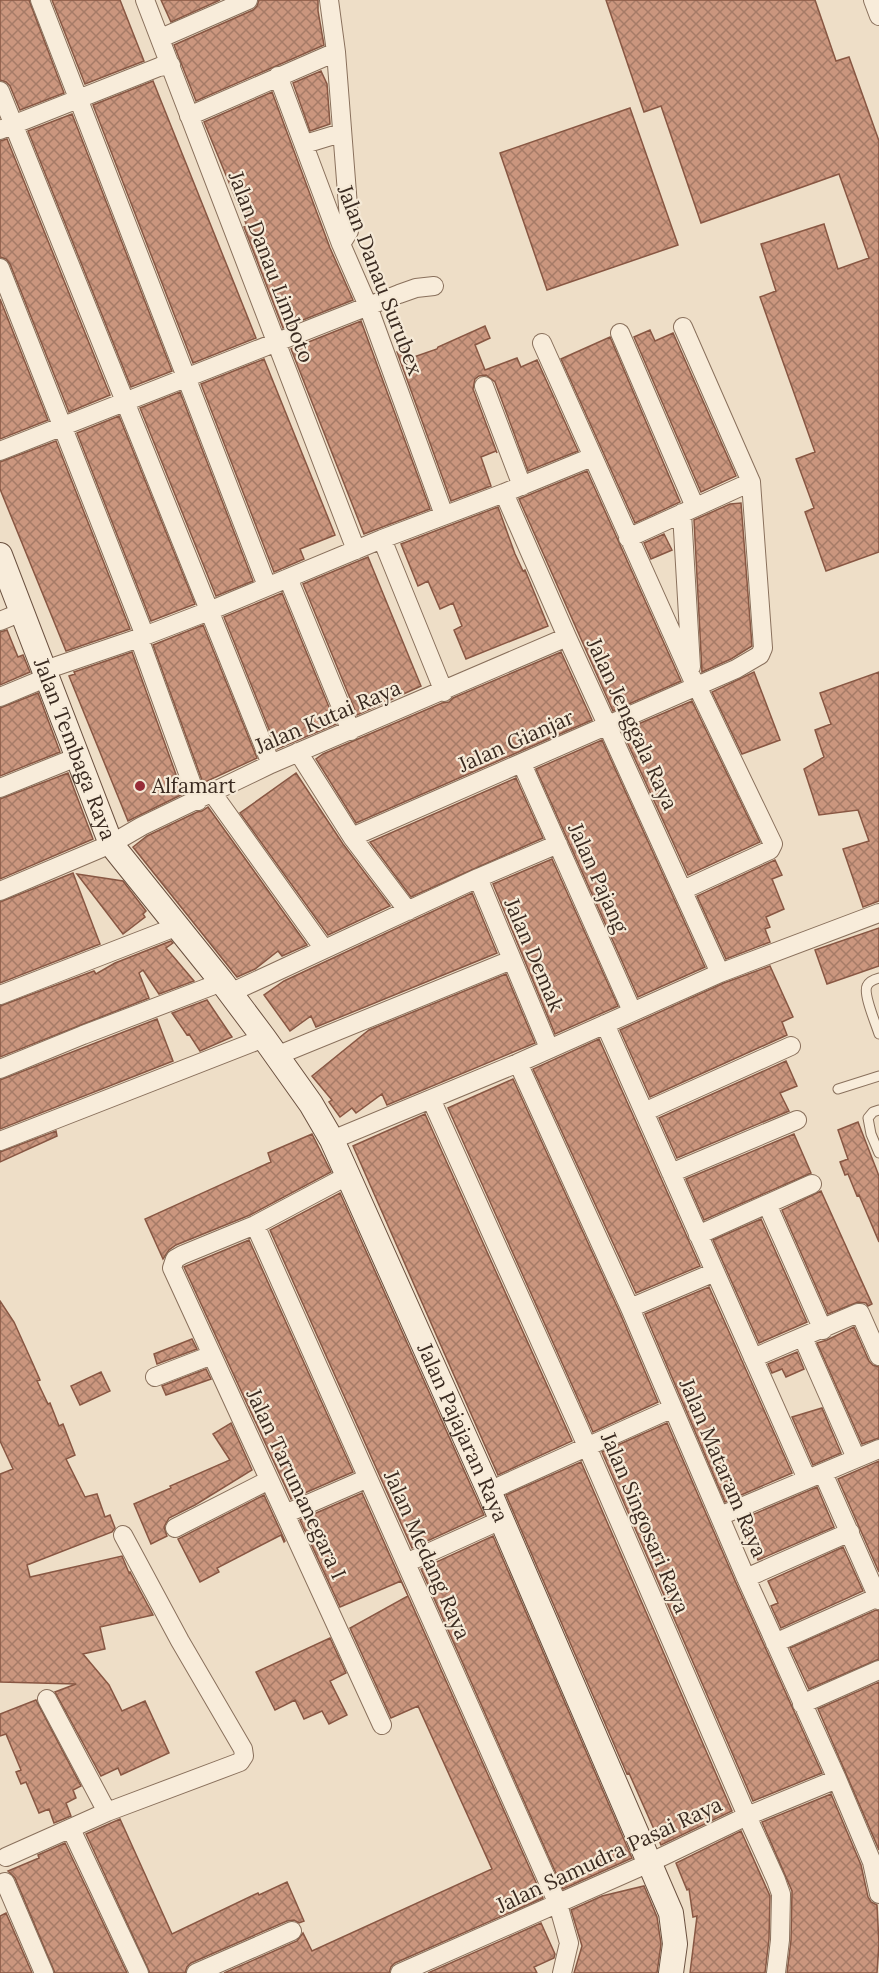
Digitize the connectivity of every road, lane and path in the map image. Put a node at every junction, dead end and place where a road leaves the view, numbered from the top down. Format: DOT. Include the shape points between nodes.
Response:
graph roads {
  1 [pos="40,0"];
  2 [pos="145,0"];
  3 [pos="248,0"];
  4 [pos="329,0"];
  5 [pos="873,0"];
  6 [pos="879,16"];
  7 [pos="161,38"];
  8 [pos="336,52"];
  9 [pos="171,65"];
  10 [pos="278,76"];
  11 [pos="0,91"];
  12 [pos="78,98"];
  13 [pos="189,116"];
  14 [pos="7,127"];
  15 [pos="341,133"];
  16 [pos="305,144"];
  17 [pos="341,244"];
  18 [pos="0,268"];
  19 [pos="434,286"];
  20 [pos="368,306"];
  21 [pos="683,327"];
  22 [pos="620,333"];
  23 [pos="276,342"];
  24 [pos="542,344"];
  25 [pos="187,377"];
  26 [pos="484,386"];
  27 [pos="125,402"];
  28 [pos="62,427"];
  29 [pos="0,451"];
  30 [pos="592,457"];
  31 [pos="751,482"];
  32 [pos="522,486"];
  33 [pos="504,493"];
  34 [pos="441,508"];
  35 [pos="688,510"];
  36 [pos="628,538"];
  37 [pos="382,539"];
  38 [pos="356,550"];
  39 [pos="0,555"];
  40 [pos="288,578"];
  41 [pos="267,586"];
  42 [pos="209,611"];
  43 [pos="22,612"];
  44 [pos="0,621"];
  45 [pos="142,637"];
  46 [pos="567,638"];
  47 [pos="46,673"];
  48 [pos="694,682"];
  49 [pos="444,692"];
  50 [pos="0,697"];
  51 [pos="607,724"];
  52 [pos="351,731"];
  53 [pos="298,753"];
  54 [pos="77,757"];
  55 [pos="271,764"];
  56 [pos="522,764"];
  57 [pos="0,788"];
  58 [pos="206,797"];
  59 [pos="352,837"];
  60 [pos="111,844"];
  61 [pos="558,844"];
  62 [pos="478,878"];
  63 [pos="683,890"];
  64 [pos="0,891"];
  65 [pos="408,911"];
  66 [pos="879,913"];
  67 [pos="178,926"];
  68 [pos="324,949"];
  69 [pos="511,960"];
  70 [pos="720,973"];
  71 [pos="879,978"];
  72 [pos="226,988"];
  73 [pos="0,995"];
  74 [pos="632,1011"];
  75 [pos="605,1024"];
  76 [pos="879,1034"];
  77 [pos="791,1046"];
  78 [pos="270,1047"];
  79 [pos="549,1048"];
  80 [pos="518,1063"];
  81 [pos="0,1069"];
  82 [pos="879,1076"];
  83 [pos="838,1089"];
  84 [pos="431,1099"];
  85 [pos="879,1110"];
  86 [pos="644,1112"];
  87 [pos="797,1120"];
  88 [pos="332,1140"];
  89 [pos="0,1141"];
  90 [pos="879,1153"];
  91 [pos="671,1173"];
  92 [pos="349,1175"];
  93 [pos="812,1184"];
  94 [pos="767,1204"];
  95 [pos="255,1225"];
  96 [pos="698,1235"];
  97 [pos="715,1272"];
  98 [pos="630,1308"];
  99 [pos="823,1330"];
  100 [pos="803,1338"];
  101 [pos="212,1355"];
  102 [pos="879,1356"];
  103 [pos="753,1358"];
  104 [pos="155,1377"];
  105 [pos="673,1408"];
  106 [pos="588,1448"];
  107 [pos="877,1454"];
  108 [pos="856,1458"];
  109 [pos="815,1476"];
  110 [pos="368,1478"];
  111 [pos="269,1480"];
  112 [pos="489,1491"];
  113 [pos="285,1514"];
  114 [pos="720,1516"];
  115 [pos="501,1520"];
  116 [pos="175,1528"];
  117 [pos="850,1532"];
  118 [pos="123,1535"];
  119 [pos="406,1563"];
  120 [pos="746,1578"];
  121 [pos="878,1599"];
  122 [pos="775,1643"];
  123 [pos="879,1670"];
  124 [pos="47,1699"];
  125 [pos="802,1704"];
  126 [pos="382,1725"];
  127 [pos="837,1779"];
  128 [pos="106,1812"];
  129 [pos="747,1816"];
  130 [pos="69,1825"];
  131 [pos="6,1857"];
  132 [pos="649,1863"];
  133 [pos="5,1882"];
  134 [pos="879,1894"];
  135 [pos="558,1904"];
  136 [pos="291,1930"];
  137 [pos="44,1973"];
  138 [pos="139,1973"];
  139 [pos="196,1973"];
  140 [pos="400,1973"];
  141 [pos="562,1973"];
  142 [pos="671,1973"];
  143 [pos="776,1973"];
  1 -- 12 [label="street"];
  2 -- 7 [label="street, Jalan Danau Limboto"];
  3 -- 7 [label="street"];
  4 -- 8 [label="street"];
  5 -- 6 [label="street"];
  7 -- 9 [label="street, Jalan Danau Limboto"];
  8 -- 10 [label="street"];
  8 -- 15 [label="street"];
  9 -- 12 [label="street"];
  9 -- 13 [label="street, Jalan Danau Limboto"];
  10 -- 13 [label="street"];
  10 -- 16 [label="street, Jalan Danau Surubex"];
  11 -- 14 [label="street"];
  12 -- 14 [label="street"];
  12 -- 25 [label="street"];
  13 -- 23 [label="street, Jalan Danau Limboto"];
  14 -- 27 [label="street"];
  15 -- 16 [label="street"];
  15 -- 17 [label="street" via="349,231"];
  16 -- 17 [label="street, Jalan Danau Surubex"];
  17 -- 20 [label="street, Jalan Danau Surubex"];
  18 -- 28 [label="street"];
  19 -- 20 [label="street" via="416,288"];
  20 -- 23 [label="street"];
  20 -- 34 [label="street, Jalan Danau Surubex"];
  21 -- 31 [label="street, Jalan Gianjar"];
  22 -- 35 [label="street"];
  23 -- 25 [label="street"];
  23 -- 38 [label="street, Jalan Danau Limboto"];
  24 -- 30 [label="street"];
  25 -- 27 [label="street"];
  25 -- 41 [label="street"];
  26 -- 32 [label="street"];
  27 -- 28 [label="street"];
  27 -- 42 [label="street"];
  28 -- 29 [label="street"];
  28 -- 45 [label="street"];
  30 -- 32 [label="street"];
  30 -- 36 [label="street"];
  31 -- 35 [label="street"];
  31 -- 48 [label="street, Jalan Gianjar" via="763,648 757,657 736,669"];
  32 -- 33 [label="street"];
  33 -- 34 [label="street"];
  33 -- 46 [label="street, Jalan Jenggala Raya"];
  34 -- 37 [label="street"];
  35 -- 36 [label="street"];
  35 -- 48 [label="street"];
  36 -- 48 [label="street"];
  37 -- 38 [label="street"];
  37 -- 49 [label="street"];
  38 -- 40 [label="street"];
  39 -- 43 [label="street, Jalan Tembaga Raya"];
  40 -- 41 [label="street"];
  40 -- 52 [label="street"];
  41 -- 42 [label="street"];
  42 -- 45 [label="street"];
  42 -- 55 [label="street"];
  43 -- 44 [label="street"];
  43 -- 47 [label="street, Jalan Tembaga Raya"];
  45 -- 47 [label="street"];
  45 -- 58 [label="street"];
  46 -- 49 [label="street, Jalan Kutai Raya"];
  46 -- 51 [label="street, Jalan Jenggala Raya"];
  47 -- 50 [label="street"];
  47 -- 54 [label="street, Jalan Tembaga Raya"];
  48 -- 51 [label="street, Jalan Gianjar"];
  48 -- 63 [label="street" via="773,844 770,850"];
  49 -- 52 [label="street, Jalan Kutai Raya"];
  51 -- 56 [label="street, Jalan Gianjar"];
  51 -- 63 [label="street, Jalan Jenggala Raya"];
  52 -- 53 [label="street, Jalan Kutai Raya"];
  53 -- 55 [label="street, Jalan Kutai Raya"];
  53 -- 59 [label="street"];
  54 -- 57 [label="street"];
  54 -- 60 [label="street, Jalan Tembaga Raya"];
  55 -- 58 [label="street, Jalan Kutai Raya"];
  56 -- 59 [label="street, Jalan Gianjar"];
  56 -- 61 [label="street, Jalan Pajang"];
  58 -- 60 [label="street, Jalan Kutai Raya"];
  58 -- 68 [label="street"];
  59 -- 65 [label="street"];
  60 -- 64 [label="street, Jalan Kutai Raya"];
  60 -- 67 [label="street, Jalan Tembaga Raya"];
  61 -- 62 [label="street"];
  61 -- 74 [label="street, Jalan Pajang"];
  62 -- 65 [label="street"];
  62 -- 69 [label="street, Jalan Demak"];
  63 -- 70 [label="street, Jalan Jenggala Raya"];
  65 -- 68 [label="street"];
  66 -- 70 [label="street"];
  67 -- 72 [label="street, Jalan Pajajaran Raya"];
  67 -- 73 [label="street"];
  68 -- 72 [label="street"];
  69 -- 78 [label="street"];
  69 -- 79 [label="street, Jalan Demak"];
  70 -- 74 [label="street"];
  71 -- 76 [label="lane" via="866,987 866,994"];
  72 -- 78 [label="street, Jalan Pajajaran Raya"];
  72 -- 81 [label="street" via="83,1035"];
  74 -- 75 [label="street"];
  75 -- 79 [label="street"];
  75 -- 86 [label="street"];
  77 -- 86 [label="street"];
  78 -- 88 [label="street, Jalan Pajajaran Raya"];
  78 -- 89 [label="street"];
  79 -- 80 [label="street"];
  80 -- 84 [label="street"];
  80 -- 98 [label="street, Jalan Mataram Raya"];
  82 -- 83 [label="lane"];
  84 -- 88 [label="street"];
  84 -- 106 [label="street, Jalan Singosari Raya"];
  85 -- 90 [label="lane" via="868,1118"];
  86 -- 91 [label="street"];
  87 -- 91 [label="street"];
  88 -- 92 [label="street, Jalan Pajajaran Raya"];
  91 -- 96 [label="street"];
  92 -- 95 [label="street"];
  92 -- 112 [label="street, Jalan Pajajaran Raya"];
  93 -- 94 [label="street"];
  94 -- 96 [label="street"];
  94 -- 99 [label="street"];
  95 -- 101 [label="street, Jalan Tarumanegara I" via="174,1261 173,1272"];
  95 -- 110 [label="street, Jalan Medang Raya"];
  96 -- 97 [label="street"];
  97 -- 98 [label="street"];
  97 -- 103 [label="street"];
  98 -- 105 [label="street, Jalan Mataram Raya"];
  99 -- 100 [label="street"];
  99 -- 102 [label="street" via="860,1313"];
  100 -- 103 [label="street"];
  100 -- 108 [label="street"];
  101 -- 104 [label="street"];
  101 -- 111 [label="street, Jalan Tarumanegara I"];
  103 -- 109 [label="street"];
  105 -- 106 [label="street"];
  105 -- 114 [label="street, Jalan Mataram Raya"];
  106 -- 112 [label="street"];
  106 -- 129 [label="street, Jalan Singosari Raya"];
  107 -- 108 [label="street"];
  108 -- 109 [label="street"];
  109 -- 114 [label="street"];
  109 -- 117 [label="street"];
  110 -- 113 [label="street"];
  110 -- 119 [label="street, Jalan Medang Raya"];
  111 -- 113 [label="street, Jalan Tarumanegara I"];
  111 -- 116 [label="street"];
  112 -- 115 [label="street, Jalan Pajajaran Raya"];
  113 -- 126 [label="street, Jalan Tarumanegara I"];
  114 -- 120 [label="street, Jalan Mataram Raya"];
  115 -- 119 [label="street"];
  115 -- 132 [label="street, Jalan Pajajaran Raya"];
  117 -- 120 [label="street"];
  117 -- 121 [label="street"];
  118 -- 128 [label="street" via="244,1756 240,1761"];
  119 -- 135 [label="street, Jalan Medang Raya"];
  120 -- 122 [label="street, Jalan Mataram Raya"];
  121 -- 122 [label="street"];
  122 -- 125 [label="street, Jalan Mataram Raya"];
  123 -- 125 [label="street"];
  124 -- 128 [label="street"];
  125 -- 127 [label="street, Jalan Mataram Raya"];
  127 -- 129 [label="street, Jalan Samudra Pasai Raya"];
  127 -- 134 [label="street, Jalan Mataram Raya" via="872,1862"];
  128 -- 130 [label="street"];
  129 -- 132 [label="street, Jalan Samudra Pasai Raya"];
  129 -- 143 [label="street, Jalan Singosari Raya" via="781,1894"];
  130 -- 131 [label="street"];
  130 -- 138 [label="street"];
  132 -- 135 [label="street, Jalan Samudra Pasai Raya"];
  132 -- 142 [label="street, Jalan Pajajaran Raya" via="675,1932"];
  133 -- 137 [label="street"];
  135 -- 140 [label="street, Jalan Samudra Pasai Raya"];
  135 -- 141 [label="street, Jalan Medang Raya" via="569,1943"];
  136 -- 139 [label="street"];
}
